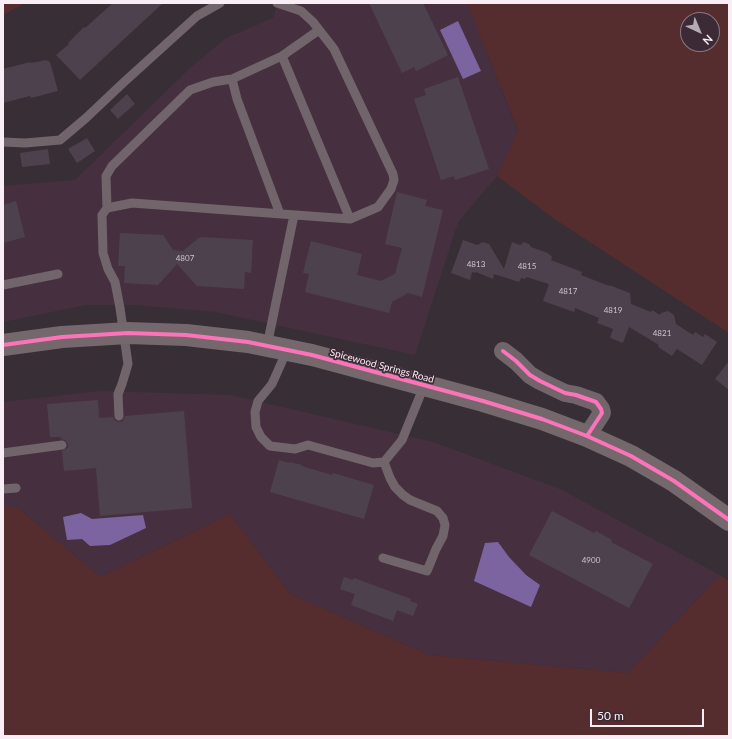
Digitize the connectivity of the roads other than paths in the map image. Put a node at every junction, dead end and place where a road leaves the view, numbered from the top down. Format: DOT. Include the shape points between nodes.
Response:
graph roads {
  1 [pos="220,3"];
  2 [pos="277,3"];
  3 [pos="319,30"];
  4 [pos="282,56"];
  5 [pos="232,79"];
  6 [pos="3,142"];
  7 [pos="107,208"];
  8 [pos="280,214"];
  9 [pos="294,215"];
  10 [pos="350,219"];
  11 [pos="58,274"];
  12 [pos="3,285"];
  13 [pos="123,333"];
  14 [pos="3,344"];
  15 [pos="277,348"];
  16 [pos="503,351"];
  17 [pos="424,386"];
  18 [pos="119,416"];
  19 [pos="587,436"];
  20 [pos="62,445"];
  21 [pos="3,453"];
  22 [pos="384,462"];
  23 [pos="16,488"];
  24 [pos="3,489"];
  25 [pos="729,520"];
  26 [pos="383,558"];
  1 -- 6 [label="lane" via="197,16 60,140"];
  2 -- 3 [label="lane" via="300,11"];
  3 -- 4 [label="lane"];
  3 -- 10 [label="lane" via="334,48 394,180 391,189 378,207"];
  4 -- 5 [label="lane"];
  4 -- 10 [label="lane"];
  5 -- 7 [label="lane" via="190,90 112,166 106,176"];
  5 -- 8 [label="lane"];
  7 -- 8 [label="lane" via="132,203"];
  7 -- 13 [label="lane" via="102,215 103,252 115,282"];
  8 -- 9 [label="lane"];
  9 -- 10 [label="lane"];
  9 -- 15 [label="lane"];
  11 -- 12 [label="lane"];
  13 -- 14 [label="main road, Spicewood Springs Road"];
  13 -- 15 [label="main road, Spicewood Springs Road" via="186,335"];
  13 -- 18 [label="lane" via="128,364 118,394"];
  15 -- 17 [label="main road, Spicewood Springs Road"];
  15 -- 22 [label="lane" via="280,366 272,384 258,401 255,412 256,427 261,437 270,446 295,449 308,445 373,463"];
  16 -- 19 [label="street" via="540,381 564,393 596,402 602,413"];
  17 -- 19 [label="main road, Spicewood Springs Road" via="542,419"];
  17 -- 22 [label="lane" via="402,440"];
  19 -- 25 [label="main road, Spicewood Springs Road" via="631,456 674,481"];
  20 -- 21 [label="lane"];
  22 -- 26 [label="lane" via="395,487 410,500 437,511 445,525 443,536 427,572"];
  23 -- 24 [label="lane"];
}
